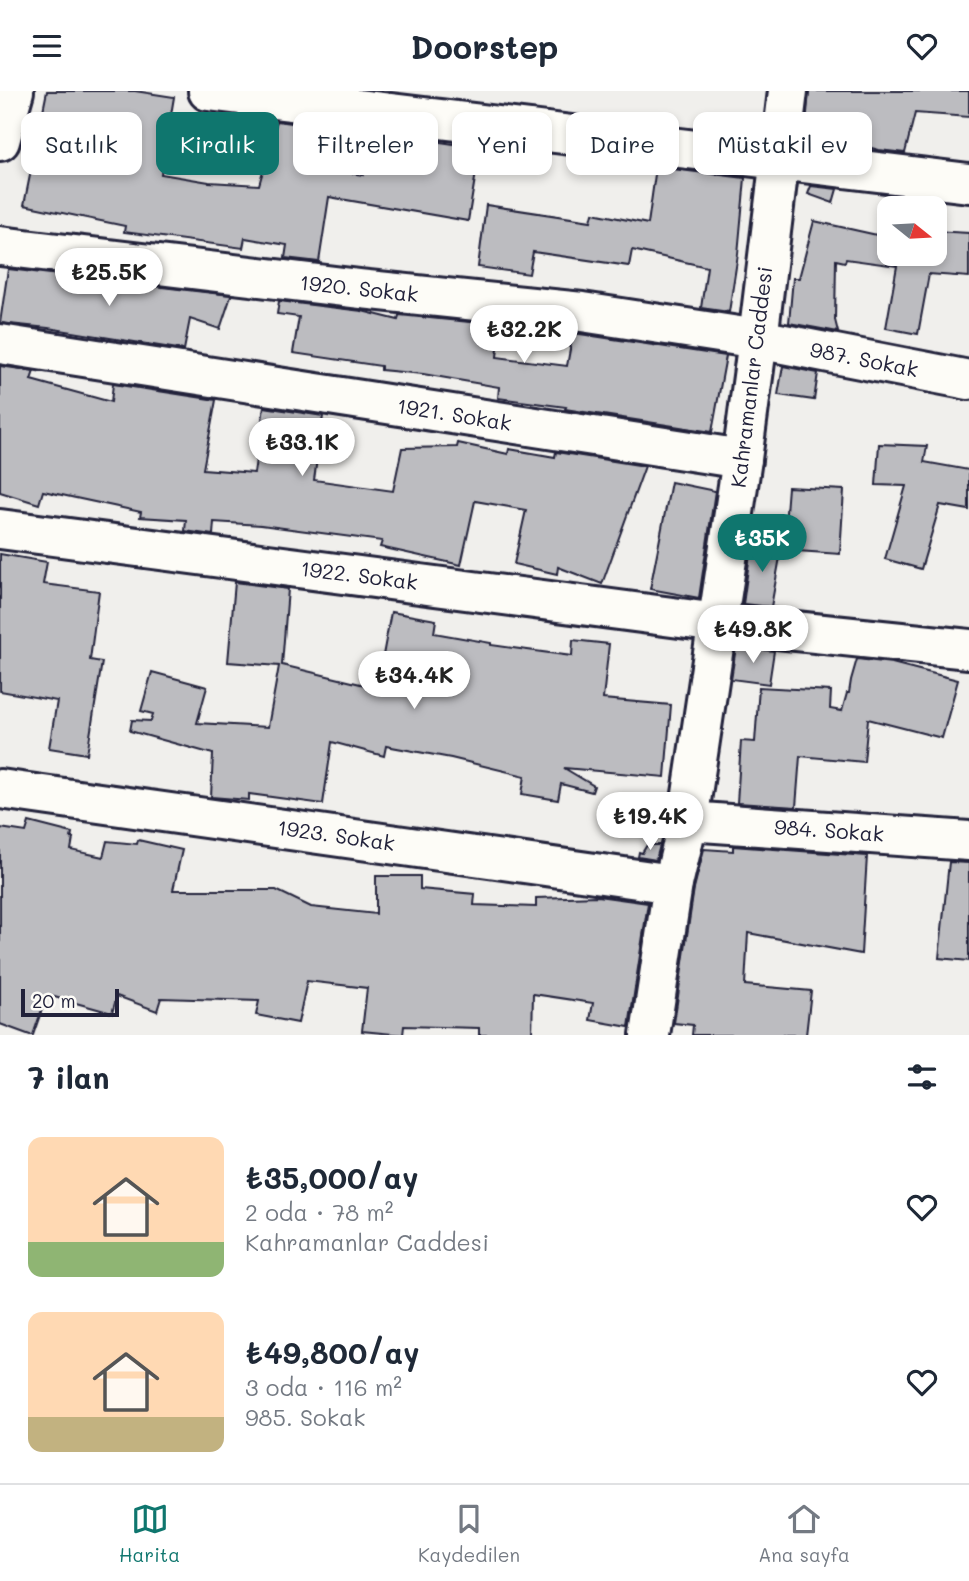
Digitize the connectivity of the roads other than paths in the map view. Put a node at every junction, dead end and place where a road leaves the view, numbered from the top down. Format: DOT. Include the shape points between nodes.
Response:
graph roads {
  1 [pos="14,91"];
  2 [pos="208,91"];
  3 [pos="788,91"];
  4 [pos="785,112"];
  5 [pos="0,141"];
  6 [pos="693,150"];
  7 [pos="872,172"];
  8 [pos="777,175"];
  9 [pos="969,183"];
  10 [pos="0,246"];
  11 [pos="758,339"];
  12 [pos="0,344"];
  13 [pos="969,380"];
  14 [pos="742,459"];
  15 [pos="0,529"];
  16 [pos="718,623"];
  17 [pos="969,649"];
  18 [pos="0,789"];
  19 [pos="688,821"];
  20 [pos="969,841"];
  21 [pos="673,884"];
  22 [pos="650,1035"];
  1 -- 5 [label="street"];
  2 -- 6 [label="street"];
  3 -- 4 [label="street, Kahramanlar Caddesi"];
  7 -- 9 [label="street"];
  8 -- 11 [label="street, Kahramanlar Caddesi"];
  10 -- 11 [label="street, 1920. Sokak" via="582,312"];
  11 -- 13 [label="street, 987. Sokak"];
  11 -- 14 [label="street, Kahramanlar Caddesi"];
  12 -- 14 [label="street, 1921. Sokak"];
  14 -- 16 [label="street, Kahramanlar Caddesi"];
  15 -- 16 [label="street, 1922. Sokak"];
  16 -- 17 [label="street, 1922. Sokak"];
  16 -- 19 [label="street, Kahramanlar Caddesi"];
  18 -- 21 [label="street, 1923. Sokak"];
  19 -- 20 [label="street, 984. Sokak"];
  19 -- 21 [label="street, Kahramanlar Caddesi"];
  21 -- 22 [label="street, Kahramanlar Caddesi"];
}
